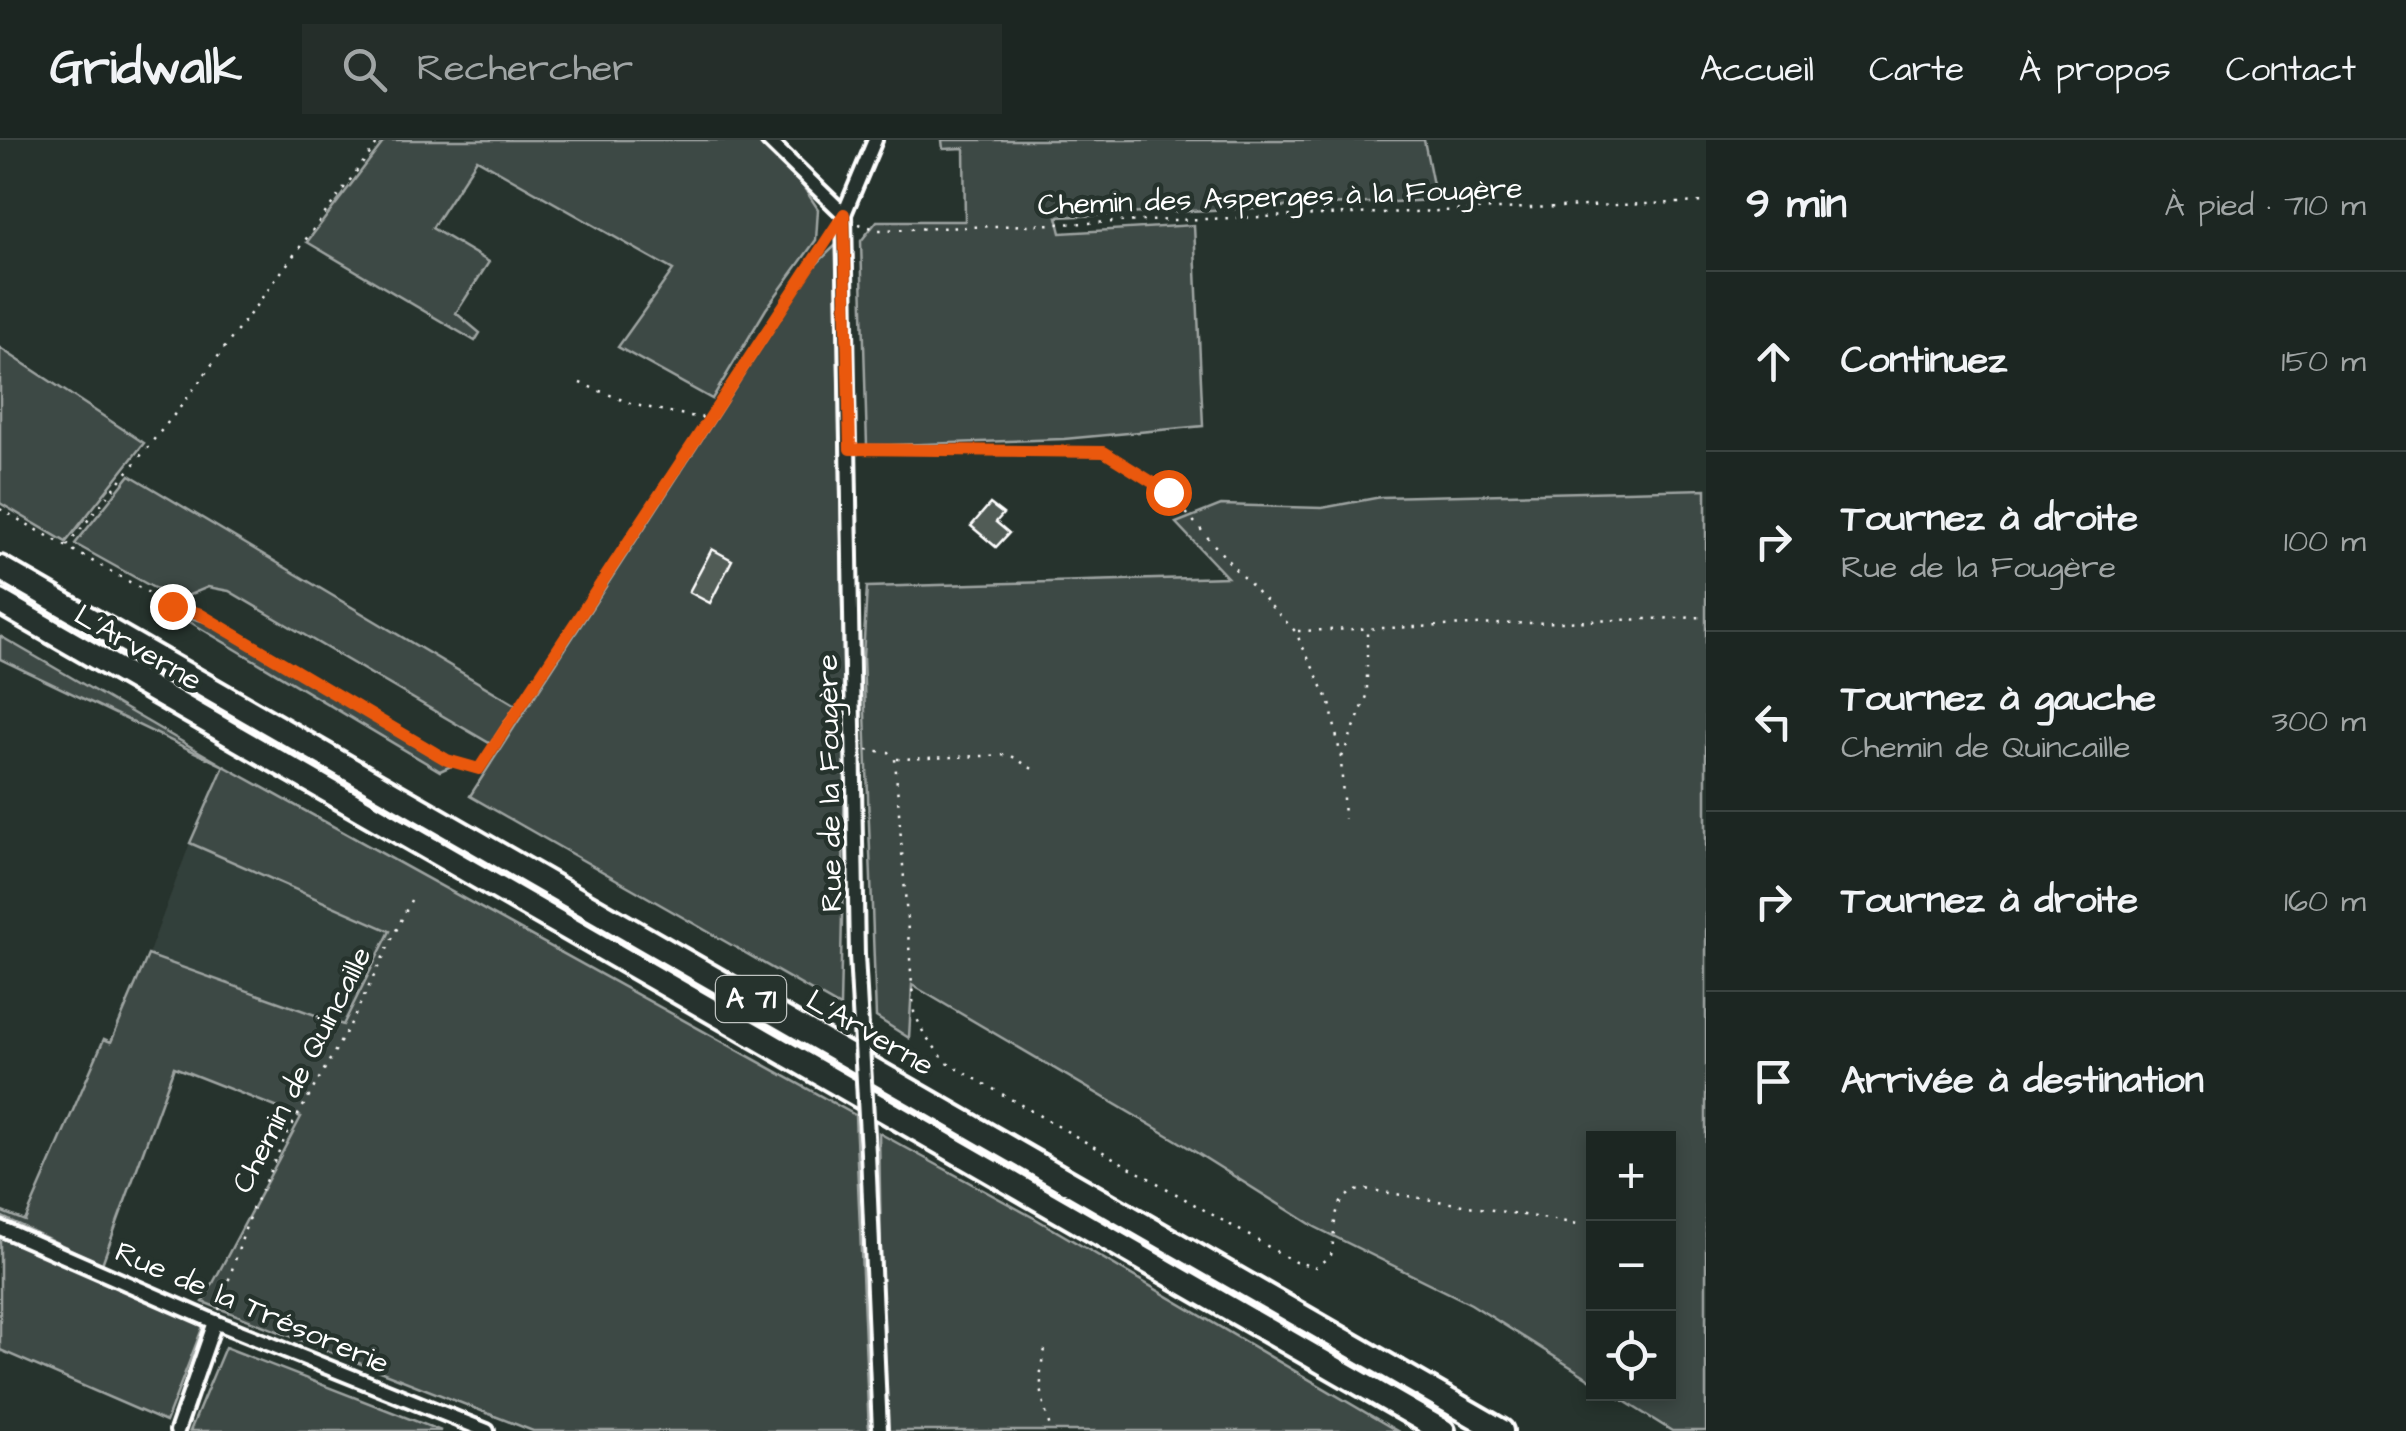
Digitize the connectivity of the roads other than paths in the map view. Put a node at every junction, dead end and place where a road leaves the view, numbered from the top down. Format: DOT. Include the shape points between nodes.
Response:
graph roads {
  1 [pos="768,140"];
  2 [pos="875,140"];
  3 [pos="844,214"];
  4 [pos="0,568"];
  5 [pos="0,602"];
  6 [pos="0,1228"];
  7 [pos="215,1322"];
  8 [pos="177,1431"];
  9 [pos="486,1431"];
  10 [pos="880,1431"];
  11 [pos="1442,1431"];
  12 [pos="1501,1431"];
  1 -- 3 [label="street"];
  2 -- 3 [label="street, Rue de la Fougère"];
  3 -- 10 [label="street, Rue de la Fougère, bridge" via="857,955"];
  4 -- 12 [label="highway, L'Arverne / A 71"];
  5 -- 11 [label="highway, L'Arverne / A 71"];
  6 -- 7 [label="street, Rue de la Trésorerie"];
  7 -- 8 [label="street"];
  7 -- 9 [label="street, Rue de la Trésorerie"];
}
